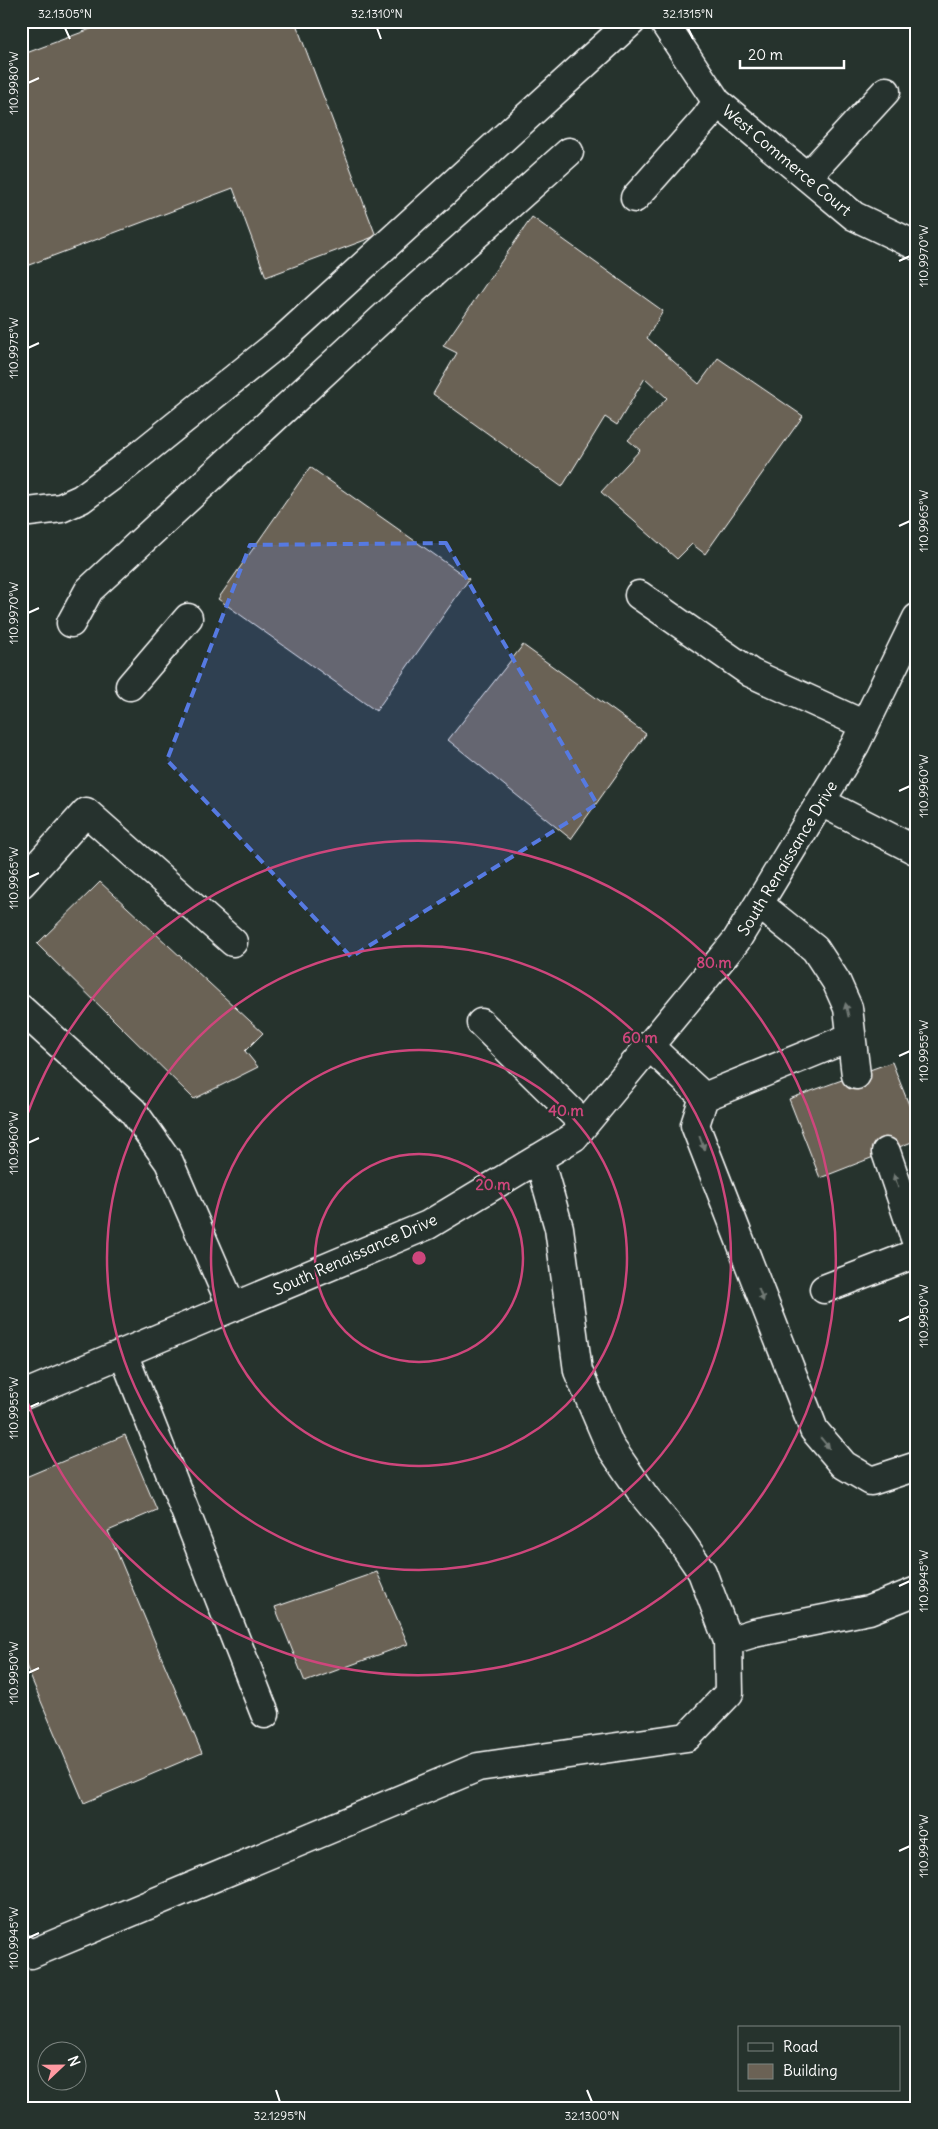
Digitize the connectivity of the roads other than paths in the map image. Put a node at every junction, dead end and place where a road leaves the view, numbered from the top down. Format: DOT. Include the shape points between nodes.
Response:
graph roads {
  1 [pos="632,21"];
  2 [pos="663,21"];
  3 [pos="886,91"];
  4 [pos="717,102"];
  5 [pos="569,152"];
  6 [pos="807,177"];
  7 [pos="635,198"];
  8 [pos="917,246"];
  9 [pos="21,511"];
  10 [pos="639,595"];
  11 [pos="188,618"];
  12 [pos="917,618"];
  13 [pos="71,623"];
  14 [pos="130,686"];
  15 [pos="865,725"];
  16 [pos="821,802"];
  17 [pos="917,851"];
  18 [pos="21,884"];
  19 [pos="759,904"];
  20 [pos="232,942"];
  21 [pos="21,1009"];
  22 [pos="481,1024"];
  23 [pos="851,1037"];
  24 [pos="649,1046"];
  25 [pos="856,1075"];
  26 [pos="704,1097"];
  27 [pos="584,1124"];
  28 [pos="886,1152"];
  29 [pos="539,1158"];
  30 [pos="917,1244"];
  31 [pos="917,1253"];
  32 [pos="824,1289"];
  33 [pos="232,1307"];
  34 [pos="123,1353"];
  35 [pos="21,1396"];
  36 [pos="917,1466"];
  37 [pos="917,1591"];
  38 [pos="728,1641"];
  39 [pos="266,1714"];
  40 [pos="24,1954"];
  1 -- 9 [label="street" via="281,342 81,499 61,508"];
  2 -- 4 [label="street, West Commerce Court"];
  3 -- 6 [label="street"];
  4 -- 6 [label="street, West Commerce Court"];
  4 -- 7 [label="street"];
  5 -- 13 [label="street" via="386,315 89,590"];
  6 -- 8 [label="street, West Commerce Court" via="854,216"];
  10 -- 15 [label="street" via="751,673"];
  11 -- 14 [label="street"];
  12 -- 15 [label="street, South Renaissance Drive"];
  15 -- 16 [label="street, South Renaissance Drive"];
  16 -- 17 [label="street"];
  16 -- 19 [label="street, South Renaissance Drive"];
  18 -- 20 [label="street" via="86,812"];
  23 -- 19 [label="street, one-way" via="848,1008 836,981 815,949"];
  19 -- 24 [label="street, South Renaissance Drive" via="736,941"];
  21 -- 33 [label="street" via="133,1111 168,1162"];
  22 -- 27 [label="street"];
  23 -- 25 [label="street"];
  23 -- 26 [label="street"];
  24 -- 26 [label="street"];
  24 -- 27 [label="street, South Renaissance Drive"];
  26 -- 36 [label="street, one-way" via="695,1125 814,1430 844,1465 871,1481"];
  27 -- 29 [label="street, South Renaissance Drive" via="574,1137"];
  30 -- 28 [label="street, one-way"];
  29 -- 33 [label="street, South Renaissance Drive" via="428,1225"];
  29 -- 38 [label="street" via="559,1228 578,1371 610,1446 702,1572"];
  31 -- 32 [label="street"];
  33 -- 34 [label="street, South Renaissance Drive"];
  34 -- 35 [label="street, South Renaissance Drive"];
  34 -- 39 [label="street"];
  37 -- 38 [label="street" via="869,1610"];
  38 -- 40 [label="street" via="729,1693 687,1738 478,1767"];
}
